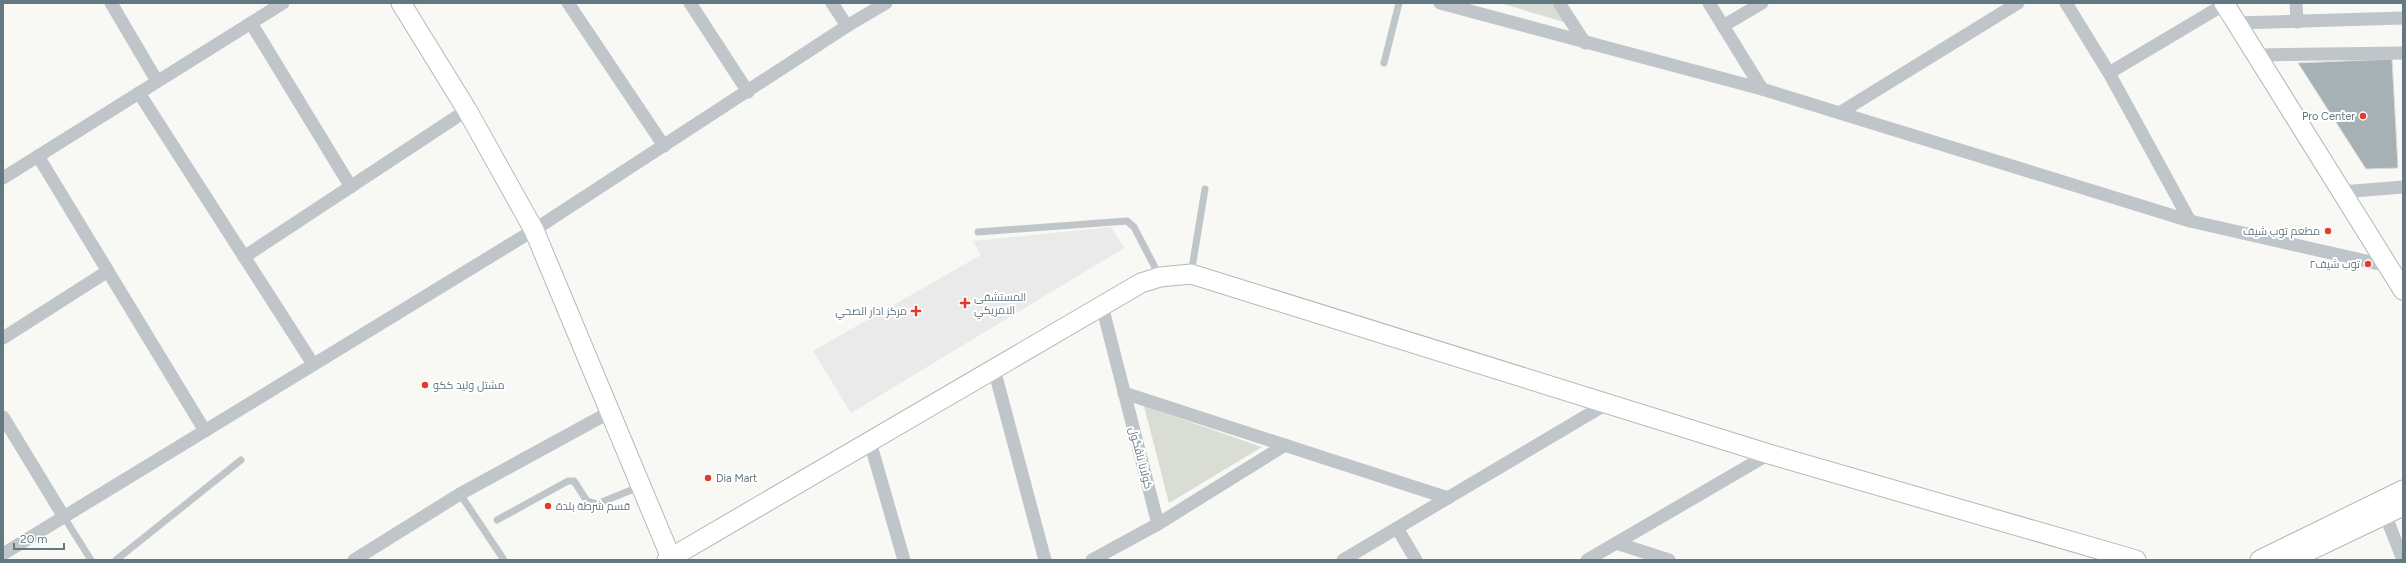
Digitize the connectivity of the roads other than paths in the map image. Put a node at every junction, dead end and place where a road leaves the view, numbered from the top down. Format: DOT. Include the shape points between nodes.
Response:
graph roads {
  1 [pos="111,3"];
  2 [pos="283,3"];
  3 [pos="401,3"];
  4 [pos="568,3"];
  5 [pos="690,3"];
  6 [pos="832,3"];
  7 [pos="886,3"];
  8 [pos="1399,3"];
  9 [pos="1440,3"];
  10 [pos="1559,3"];
  11 [pos="1762,3"];
  12 [pos="2018,3"];
  13 [pos="2066,3"];
  14 [pos="2225,3"];
  15 [pos="2296,3"];
  16 [pos="1711,4"];
  17 [pos="2403,18"];
  18 [pos="2297,22"];
  19 [pos="251,23"];
  20 [pos="2237,23"];
  21 [pos="847,26"];
  22 [pos="1723,26"];
  23 [pos="1585,43"];
  24 [pos="2403,53"];
  25 [pos="2257,56"];
  26 [pos="1384,63"];
  27 [pos="2109,73"];
  28 [pos="157,82"];
  29 [pos="1762,89"];
  30 [pos="748,92"];
  31 [pos="139,93"];
  32 [pos="467,110"];
  33 [pos="1841,112"];
  34 [pos="664,146"];
  35 [pos="38,156"];
  36 [pos="3,178"];
  37 [pos="350,187"];
  38 [pos="2403,187"];
  39 [pos="1205,189"];
  40 [pos="2342,192"];
  41 [pos="2190,221"];
  42 [pos="534,230"];
  43 [pos="978,232"];
  44 [pos="244,257"];
  45 [pos="2388,266"];
  46 [pos="108,271"];
  47 [pos="1191,274"];
  48 [pos="1160,277"];
  49 [pos="2403,290"];
  50 [pos="1102,306"];
  51 [pos="3,338"];
  52 [pos="313,364"];
  53 [pos="994,369"];
  54 [pos="1124,393"];
  55 [pos="1608,403"];
  56 [pos="610,412"];
  57 [pos="3,417"];
  58 [pos="205,430"];
  59 [pos="870,442"];
  60 [pos="1285,445"];
  61 [pos="1769,454"];
  62 [pos="241,460"];
  63 [pos="641,486"];
  64 [pos="2403,490"];
  65 [pos="460,494"];
  66 [pos="1448,498"];
  67 [pos="2403,506"];
  68 [pos="2385,514"];
  69 [pos="64,517"];
  70 [pos="497,520"];
  71 [pos="1158,524"];
  72 [pos="1397,528"];
  73 [pos="1616,543"];
  74 [pos="3,554"];
  75 [pos="670,559"];
  76 [pos="91,560"];
  77 [pos="116,560"];
  78 [pos="354,560"];
  79 [pos="504,560"];
  80 [pos="904,560"];
  81 [pos="1045,560"];
  82 [pos="1092,560"];
  83 [pos="1343,560"];
  84 [pos="1416,560"];
  85 [pos="1587,560"];
  86 [pos="1669,560"];
  87 [pos="2136,560"];
  88 [pos="2260,560"];
  89 [pos="2290,560"];
  90 [pos="2403,560"];
  1 -- 28 [label="street"];
  2 -- 19 [label="street"];
  3 -- 32 [label="street"];
  4 -- 34 [label="street"];
  5 -- 30 [label="street"];
  6 -- 21 [label="street"];
  7 -- 21 [label="street"];
  8 -- 26 [label="lane"];
  9 -- 23 [label="street"];
  10 -- 23 [label="street"];
  11 -- 22 [label="street"];
  12 -- 33 [label="street"];
  13 -- 27 [label="street"];
  14 -- 20 [label="street"];
  14 -- 27 [label="street"];
  15 -- 18 [label="street"];
  16 -- 22 [label="street"];
  17 -- 18 [label="street"];
  18 -- 20 [label="street"];
  19 -- 28 [label="street"];
  19 -- 37 [label="street"];
  20 -- 25 [label="street"];
  21 -- 30 [label="street"];
  22 -- 29 [label="street"];
  23 -- 29 [label="street"];
  24 -- 25 [label="street"];
  25 -- 40 [label="street"];
  27 -- 41 [label="street"];
  28 -- 31 [label="street"];
  29 -- 33 [label="street"];
  30 -- 34 [label="street"];
  31 -- 35 [label="street"];
  31 -- 44 [label="street"];
  32 -- 37 [label="street"];
  32 -- 42 [label="street"];
  33 -- 41 [label="street"];
  34 -- 42 [label="street"];
  35 -- 36 [label="street"];
  35 -- 46 [label="street"];
  37 -- 44 [label="street"];
  38 -- 40 [label="street"];
  39 -- 47 [label="lane"];
  40 -- 45 [label="street"];
  41 -- 45 [label="street"];
  42 -- 52 [label="street"];
  42 -- 56 [label="street"];
  43 -- 48 [label="lane" via="1126,221 1134,227"];
  44 -- 52 [label="street"];
  45 -- 49 [label="street"];
  46 -- 51 [label="street"];
  46 -- 58 [label="street"];
  47 -- 48 [label="street"];
  47 -- 55 [label="street"];
  48 -- 50 [label="street" via="1141,283"];
  50 -- 53 [label="street"];
  50 -- 54 [label="street, کولانا ناڤگول"];
  52 -- 58 [label="street"];
  53 -- 59 [label="street"];
  53 -- 81 [label="street"];
  54 -- 60 [label="street"];
  54 -- 71 [label="street, کولانا ناڤگول"];
  55 -- 61 [label="street"];
  55 -- 66 [label="street"];
  56 -- 63 [label="street"];
  56 -- 65 [label="street"];
  57 -- 69 [label="street"];
  58 -- 69 [label="street"];
  59 -- 75 [label="street"];
  59 -- 80 [label="street"];
  60 -- 66 [label="street"];
  60 -- 71 [label="street"];
  61 -- 73 [label="street"];
  61 -- 87 [label="street"];
  62 -- 77 [label="lane"];
  63 -- 70 [label="lane" via="597,504 587,501 574,481 568,481"];
  63 -- 75 [label="street"];
  64 -- 88 [label="street"];
  65 -- 78 [label="street"];
  65 -- 79 [label="lane"];
  66 -- 72 [label="street"];
  67 -- 68 [label="street"];
  68 -- 89 [label="street"];
  68 -- 90 [label="street"];
  69 -- 74 [label="street"];
  69 -- 76 [label="lane"];
  71 -- 82 [label="street"];
  72 -- 83 [label="street"];
  72 -- 84 [label="street"];
  73 -- 85 [label="street"];
  73 -- 86 [label="street"];
}
